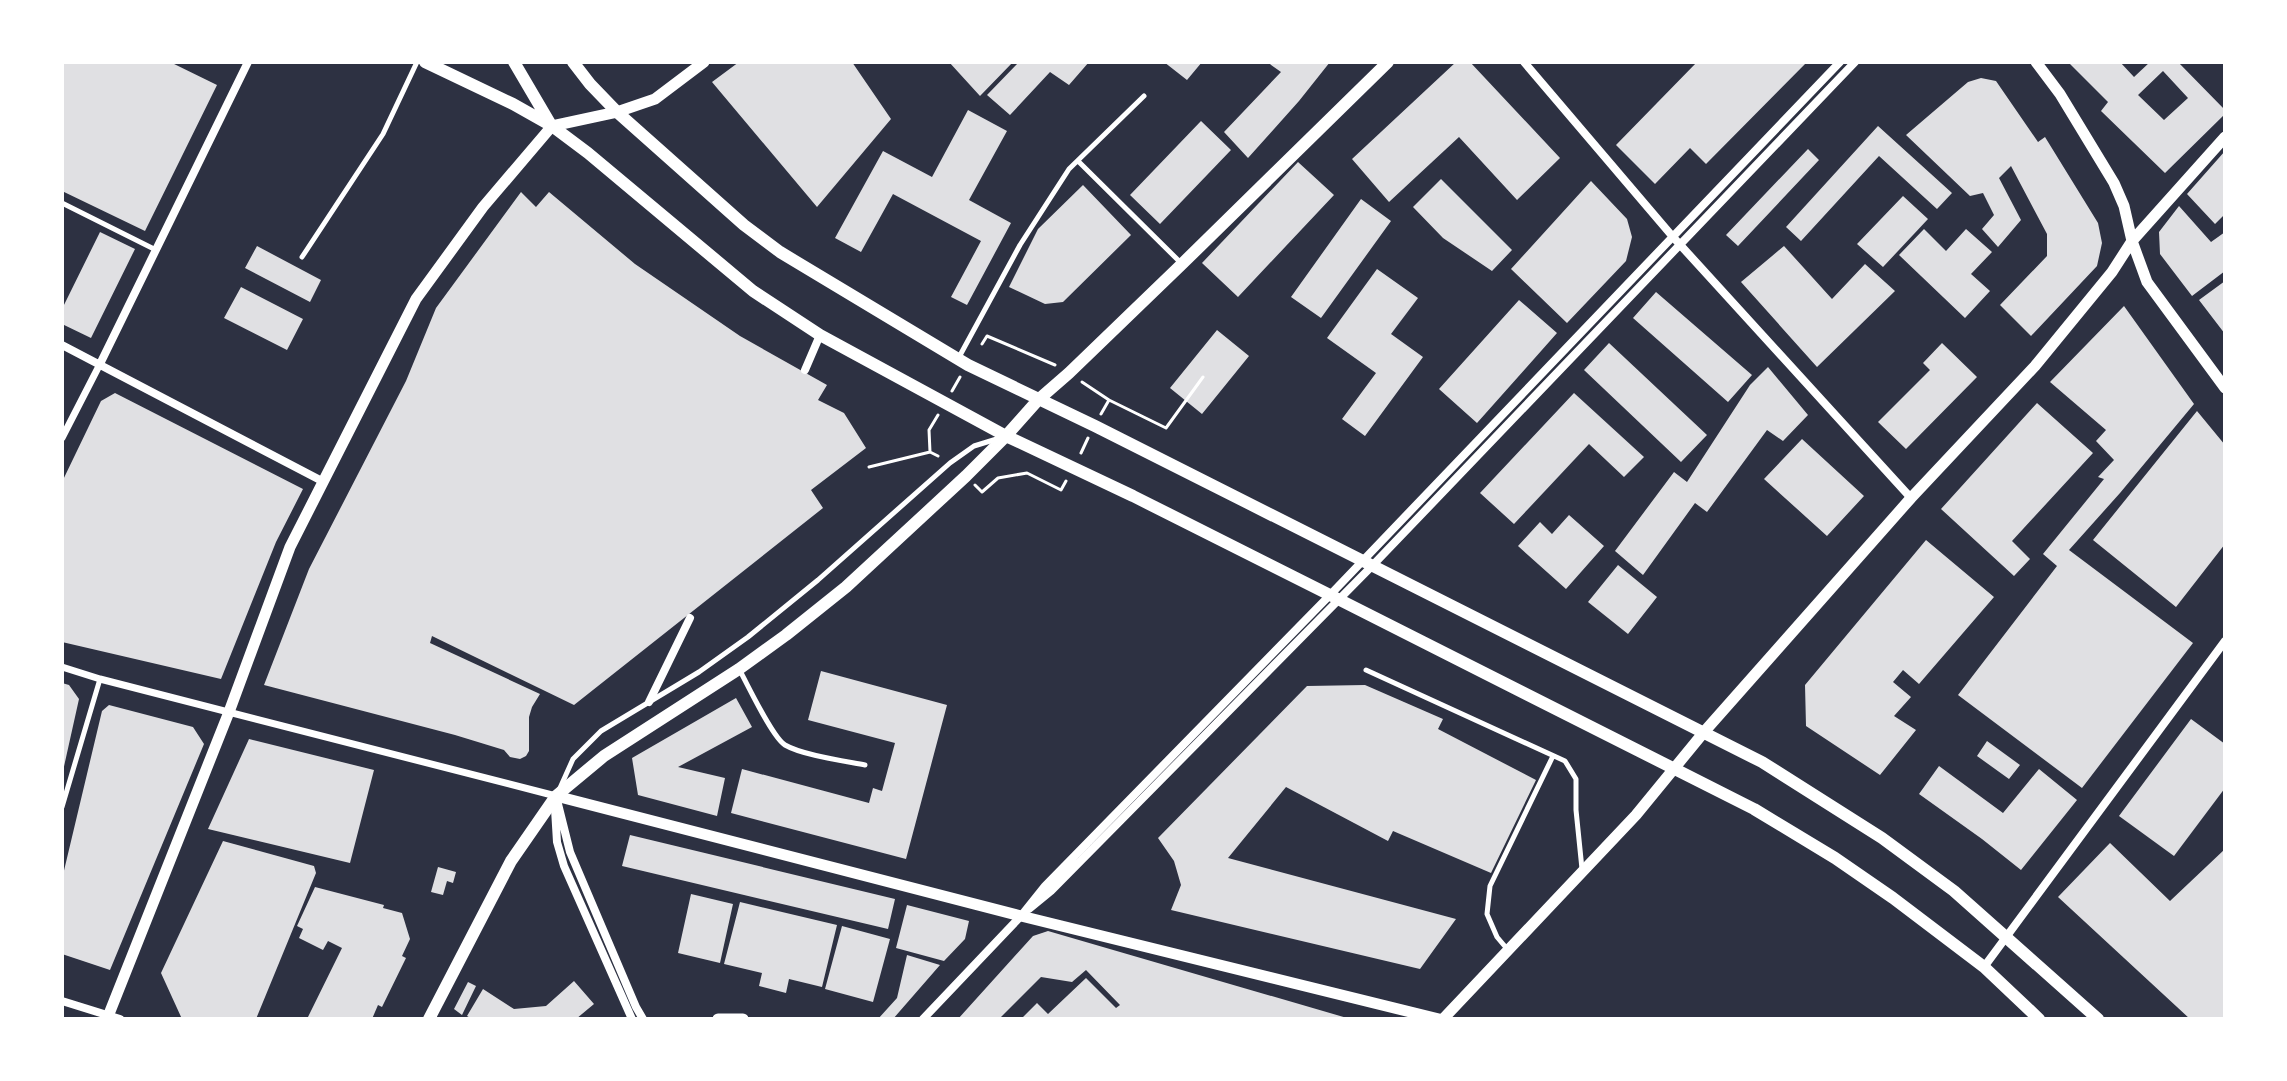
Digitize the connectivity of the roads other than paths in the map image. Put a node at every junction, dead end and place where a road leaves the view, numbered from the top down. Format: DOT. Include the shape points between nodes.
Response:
graph roads {
  1 [pos="248,62"];
  2 [pos="417,62"];
  3 [pos="425,62"];
  4 [pos="514,62"];
  5 [pos="573,62"];
  6 [pos="704,62"];
  7 [pos="1388,62"];
  8 [pos="1524,62"];
  9 [pos="1840,62"];
  10 [pos="1855,62"];
  11 [pos="2036,62"];
  12 [pos="1144,96"];
  13 [pos="617,112"];
  14 [pos="552,126"];
  15 [pos="2225,137"];
  16 [pos="1078,161"];
  17 [pos="62,203"];
  18 [pos="1673,237"];
  19 [pos="2132,241"];
  20 [pos="1680,244"];
  21 [pos="156,250"];
  22 [pos="302,257"];
  23 [pos="1182,264"];
  24 [pos="820,335"];
  25 [pos="62,345"];
  26 [pos="957,360"];
  27 [pos="100,364"];
  28 [pos="805,370"];
  29 [pos="2224,383"];
  30 [pos="1038,400"];
  31 [pos="1006,436"];
  32 [pos="62,438"];
  33 [pos="322,481"];
  34 [pos="1911,498"];
  35 [pos="1367,563"];
  36 [pos="1335,597"];
  37 [pos="690,618"];
  38 [pos="2225,641"];
  39 [pos="62,667"];
  40 [pos="739,669"];
  41 [pos="1366,670"];
  42 [pos="100,679"];
  43 [pos="649,702"];
  44 [pos="229,712"];
  45 [pos="1704,732"];
  46 [pos="1553,756"];
  47 [pos="865,765"];
  48 [pos="1676,768"];
  49 [pos="556,796"];
  50 [pos="62,807"];
  51 [pos="1582,872"];
  52 [pos="1021,916"];
  53 [pos="2006,936"];
  54 [pos="1508,950"];
  55 [pos="1984,967"];
  56 [pos="62,1001"];
  57 [pos="112,1018"];
  58 [pos="429,1019"];
  59 [pos="632,1019"];
  60 [pos="643,1019"];
  61 [pos="718,1019"];
  62 [pos="743,1019"];
  63 [pos="923,1019"];
  64 [pos="1441,1019"];
  65 [pos="2039,1019"];
  66 [pos="2098,1019"];
  1 -- 21 [label="street"];
  2 -- 22 [label="lane" via="383,134"];
  3 -- 14 [label="main road"];
  4 -- 14 [label="main road"];
  5 -- 13 [label="main road"];
  6 -- 13 [label="street" via="655,99"];
  7 -- 23 [label="main road"];
  8 -- 18 [label="street"];
  9 -- 18 [label="street"];
  10 -- 20 [label="street"];
  11 -- 19 [label="street" via="2114,183"];
  12 -- 16 [label="lane"];
  13 -- 14 [label="street"];
  13 -- 26 [label="main road" via="780,252"];
  14 -- 24 [label="main road" via="753,291"];
  14 -- 33 [label="street" via="483,207 416,299"];
  15 -- 19 [label="street"];
  16 -- 23 [label="lane"];
  16 -- 26 [label="lane" via="1020,245"];
  17 -- 21 [label="lane"];
  18 -- 20 [label="street"];
  18 -- 35 [label="street"];
  19 -- 29 [label="street" via="2147,282"];
  19 -- 34 [label="street" via="2035,366"];
  20 -- 34 [label="street"];
  20 -- 35 [label="street"];
  21 -- 27 [label="street"];
  23 -- 30 [label="main road"];
  24 -- 28 [label="street"];
  24 -- 31 [label="main road"];
  25 -- 27 [label="street"];
  26 -- 30 [label="main road"];
  27 -- 32 [label="street"];
  27 -- 33 [label="street"];
  30 -- 31 [label="main road"];
  30 -- 35 [label="main road"];
  31 -- 36 [label="main road"];
  31 -- 40 [label="main road" via="846,587"];
  31 -- 43 [label="lane" via="974,446 950,463 771,620"];
  33 -- 44 [label="street" via="290,547"];
  34 -- 45 [label="street"];
  35 -- 36 [label="street"];
  35 -- 45 [label="main road"];
  36 -- 48 [label="main road"];
  36 -- 52 [label="street"];
  37 -- 43 [label="street"];
  38 -- 53 [label="street"];
  39 -- 42 [label="street"];
  40 -- 47 [label="lane" via="784,744"];
  40 -- 49 [label="main road" via="604,756"];
  41 -- 46 [label="lane"];
  42 -- 44 [label="street"];
  42 -- 50 [label="lane"];
  43 -- 49 [label="lane" via="583,747"];
  44 -- 49 [label="street"];
  44 -- 57 [label="street"];
  45 -- 48 [label="street"];
  45 -- 53 [label="main road" via="1882,838"];
  46 -- 51 [label="lane" via="1565,761 1576,779"];
  46 -- 54 [label="lane" via="1490,886 1487,914"];
  48 -- 51 [label="street"];
  48 -- 55 [label="main road" via="1835,858"];
  49 -- 52 [label="street"];
  49 -- 58 [label="main road" via="511,861"];
  49 -- 59 [label="street" via="564,866"];
  49 -- 60 [label="street" via="570,852"];
  51 -- 54 [label="street"];
  52 -- 63 [label="street"];
  52 -- 64 [label="street"];
  53 -- 55 [label="street"];
  53 -- 66 [label="main road"];
  54 -- 64 [label="street"];
  55 -- 65 [label="main road"];
  56 -- 57 [label="street"];
  61 -- 62 [label="street"];
}
